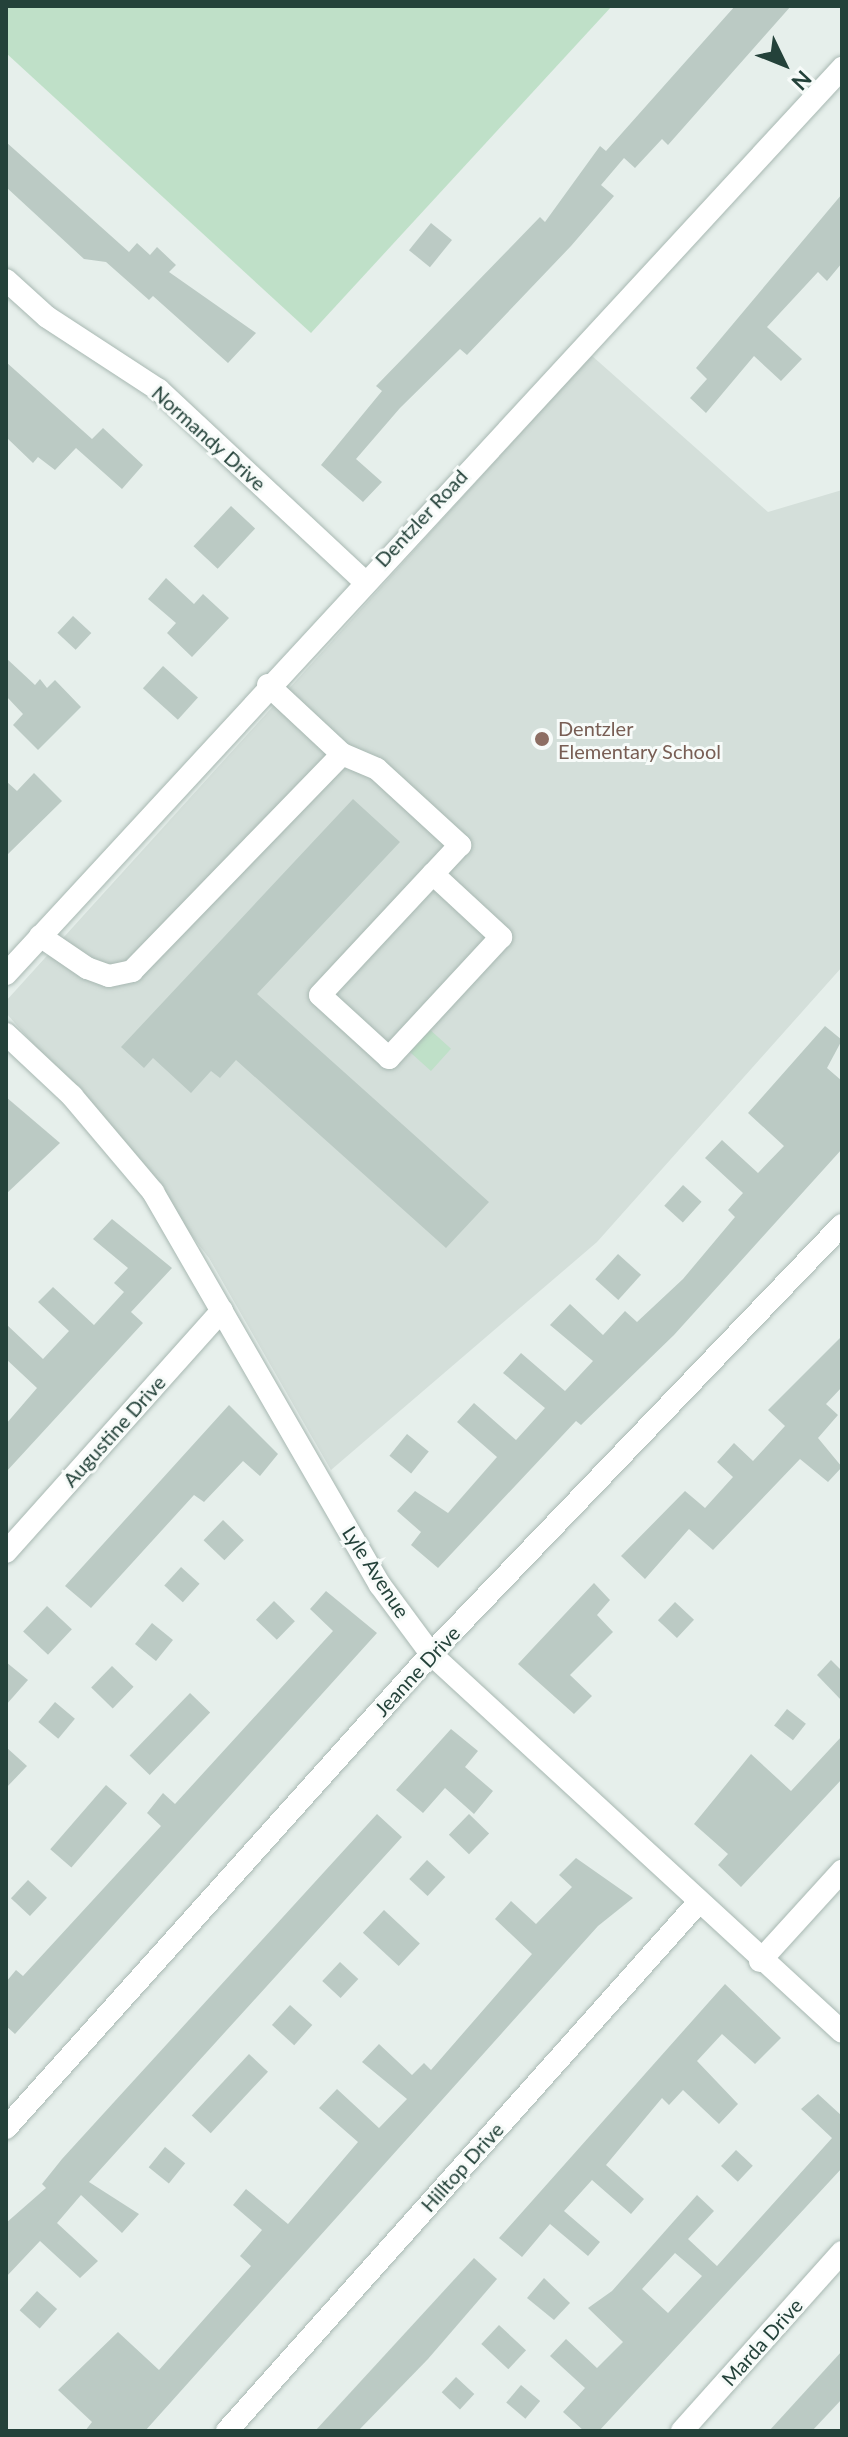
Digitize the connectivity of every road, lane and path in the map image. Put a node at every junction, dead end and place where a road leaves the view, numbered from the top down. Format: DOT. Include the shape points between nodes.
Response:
graph roads {
  1 [pos="842,68"];
  2 [pos="6,280"];
  3 [pos="363,580"];
  4 [pos="268,685"];
  5 [pos="342,754"];
  6 [pos="433,874"];
  7 [pos="40,936"];
  8 [pos="6,974"];
  9 [pos="6,1034"];
  10 [pos="842,1225"];
  11 [pos="222,1310"];
  12 [pos="6,1552"];
  13 [pos="431,1654"];
  14 [pos="842,1871"];
  15 [pos="698,1903"];
  16 [pos="760,1961"];
  17 [pos="842,2032"];
  18 [pos="6,2128"];
  19 [pos="842,2252"];
  20 [pos="227,2431"];
  21 [pos="682,2431"];
  1 -- 3 [label="street, Dentzler Road"];
  2 -- 3 [label="street, Normandy Drive" via="47,317 159,390"];
  3 -- 4 [label="street, Dentzler Road"];
  4 -- 5 [label="street"];
  4 -- 7 [label="street, Dentzler Road"];
  5 -- 6 [label="street" via="377,769 460,845"];
  5 -- 7 [label="street" via="132,971 109,976 87,968"];
  6 -- 6 [label="street" via="320,995 389,1058 501,937"];
  7 -- 8 [label="street, Dentzler Road"];
  9 -- 11 [label="street, Lyle Avenue" via="72,1096 153,1192"];
  10 -- 13 [label="street, Jeanne Drive"];
  11 -- 12 [label="street, Augustine Drive"];
  11 -- 13 [label="street, Lyle Avenue" via="380,1585"];
  13 -- 15 [label="street, Lyle Avenue"];
  13 -- 18 [label="street, Jeanne Drive"];
  14 -- 16 [label="street"];
  15 -- 16 [label="street, Lyle Avenue"];
  15 -- 20 [label="street, Hilltop Drive"];
  16 -- 17 [label="street, Lyle Avenue"];
  19 -- 21 [label="street, Marda Drive"];
}
